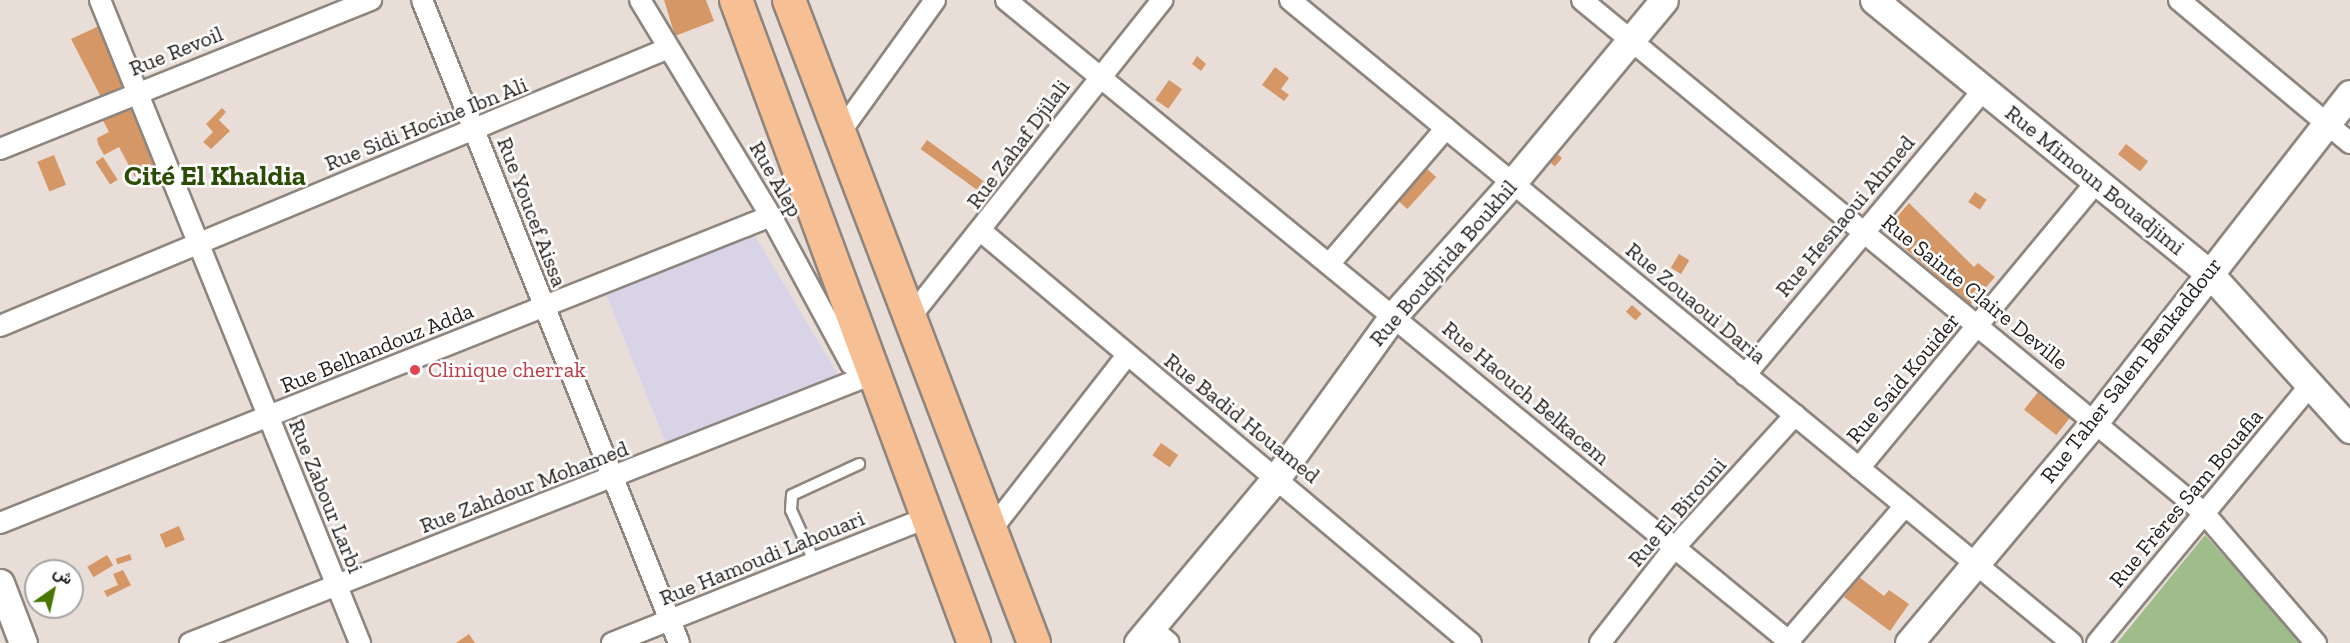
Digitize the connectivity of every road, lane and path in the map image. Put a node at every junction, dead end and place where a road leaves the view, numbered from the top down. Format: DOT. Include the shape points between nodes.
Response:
graph roads {
  1 [pos="100,0"];
  2 [pos="371,0"];
  3 [pos="422,0"];
  4 [pos="640,0"];
  5 [pos="736,0"];
  6 [pos="789,0"];
  7 [pos="935,0"];
  8 [pos="1005,0"];
  9 [pos="1162,0"];
  10 [pos="1290,0"];
  11 [pos="1582,0"];
  12 [pos="1664,0"];
  13 [pos="1874,0"];
  14 [pos="2179,0"];
  15 [pos="1631,40"];
  16 [pos="669,48"];
  17 [pos="1100,75"];
  18 [pos="1983,90"];
  19 [pos="137,92"];
  20 [pos="2350,94"];
  21 [pos="2328,121"];
  22 [pos="1446,128"];
  23 [pos="841,130"];
  24 [pos="474,132"];
  25 [pos="2350,143"];
  26 [pos="0,149"];
  27 [pos="2098,180"];
  28 [pos="1513,183"];
  29 [pos="771,216"];
  30 [pos="981,231"];
  31 [pos="1862,232"];
  32 [pos="198,243"];
  33 [pos="1330,263"];
  34 [pos="2208,272"];
  35 [pos="544,308"];
  36 [pos="1394,315"];
  37 [pos="911,316"];
  38 [pos="0,326"];
  39 [pos="1979,326"];
  40 [pos="1127,355"];
  41 [pos="875,373"];
  42 [pos="1745,375"];
  43 [pos="2311,384"];
  44 [pos="1795,416"];
  45 [pos="268,417"];
  46 [pos="2096,420"];
  47 [pos="2350,429"];
  48 [pos="859,464"];
  49 [pos="1859,468"];
  50 [pos="1277,477"];
  51 [pos="613,478"];
  52 [pos="1905,506"];
  53 [pos="2204,513"];
  54 [pos="929,517"];
  55 [pos="0,524"];
  56 [pos="991,530"];
  57 [pos="1674,548"];
  58 [pos="815,563"];
  59 [pos="1976,564"];
  60 [pos="0,583"];
  61 [pos="337,586"];
  62 [pos="669,620"];
  63 [pos="1152,638"];
  64 [pos="1789,642"];
  65 [pos="2315,642"];
  66 [pos="23,643"];
  67 [pos="190,643"];
  68 [pos="360,643"];
  69 [pos="612,643"];
  70 [pos="679,643"];
  71 [pos="974,643"];
  72 [pos="1034,643"];
  73 [pos="1471,643"];
  74 [pos="1600,643"];
  75 [pos="1909,643"];
  76 [pos="2072,643"];
  77 [pos="2097,643"];
  1 -- 19 [label="street, Rue Zabour Larbi"];
  2 -- 19 [label="street, Rue Revoil"];
  3 -- 24 [label="street, Rue Youcef Aissa"];
  4 -- 16 [label="street, Rue Alep"];
  5 -- 41 [label="main road"];
  6 -- 23 [label="main road"];
  7 -- 23 [label="street"];
  8 -- 17 [label="street, Rue Haouch Belkacem"];
  9 -- 17 [label="street, Rue Zahaf Djilali"];
  10 -- 22 [label="street, Rue Zouaoui Daria"];
  11 -- 15 [label="street, Rue Sainte Claire Deville"];
  12 -- 15 [label="street, Rue Boudjrida Boukhil"];
  13 -- 18 [label="street, Rue Mimoun Bouadjimi"];
  14 -- 21 [label="street"];
  15 -- 28 [label="street, Rue Boudjrida Boukhil"];
  15 -- 31 [label="street, Rue Sainte Claire Deville"];
  16 -- 24 [label="street, Rue Sidi Hocine Ibn Ali"];
  16 -- 29 [label="street, Rue Alep"];
  17 -- 30 [label="street, Rue Zahaf Djilali"];
  17 -- 33 [label="street, Rue Haouch Belkacem"];
  18 -- 27 [label="street, Rue Mimoun Bouadjimi"];
  18 -- 31 [label="street, Rue Hesnaoui Ahmed"];
  19 -- 26 [label="street, Rue Revoil"];
  19 -- 32 [label="street, Rue Zabour Larbi"];
  20 -- 21 [label="street, Rue Taher Salem Benkaddour"];
  21 -- 25 [label="street"];
  21 -- 34 [label="street, Rue Taher Salem Benkaddour"];
  22 -- 28 [label="street, Rue Zouaoui Daria"];
  22 -- 33 [label="street"];
  23 -- 37 [label="main road"];
  24 -- 32 [label="street, Rue Sidi Hocine Ibn Ali"];
  24 -- 35 [label="street, Rue Youcef Aissa"];
  27 -- 34 [label="street, Rue Mimoun Bouadjimi"];
  27 -- 39 [label="street, Rue Said Kouider"];
  28 -- 36 [label="street, Rue Boudjrida Boukhil"];
  28 -- 42 [label="street, Rue Zouaoui Daria"];
  29 -- 35 [label="street, Rue Belhandouz Adda"];
  29 -- 41 [label="street, Rue Alep" via="851,364"];
  30 -- 37 [label="street, Rue Zahaf Djilali"];
  30 -- 40 [label="street, Rue Badid Houamed"];
  31 -- 39 [label="street, Rue Sainte Claire Deville"];
  31 -- 42 [label="street, Rue Hesnaoui Ahmed"];
  32 -- 38 [label="street, Rue Sidi Hocine Ibn Ali"];
  32 -- 45 [label="street, Rue Zabour Larbi"];
  33 -- 36 [label="street, Rue Haouch Belkacem"];
  34 -- 43 [label="street, Rue Mimoun Bouadjimi"];
  34 -- 46 [label="street, Rue Taher Salem Benkaddour"];
  35 -- 45 [label="street, Rue Belhandouz Adda"];
  35 -- 51 [label="street, Rue Youcef Aissa"];
  36 -- 50 [label="street, Rue Boudjrida Boukhil"];
  36 -- 57 [label="street, Rue Haouch Belkacem"];
  37 -- 56 [label="main road"];
  39 -- 46 [label="street, Rue Sainte Claire Deville"];
  39 -- 49 [label="street, Rue Said Kouider"];
  40 -- 50 [label="street, Rue Badid Houamed"];
  40 -- 56 [label="street"];
  41 -- 51 [label="street, Rue Zahdour Mohamed"];
  41 -- 54 [label="main road"];
  42 -- 44 [label="street, Rue Zouaoui Daria"];
  43 -- 47 [label="street, Rue Mimoun Bouadjimi"];
  43 -- 53 [label="street, Rue Frères Sam Bouafia"];
  44 -- 49 [label="street, Rue Zouaoui Daria"];
  44 -- 57 [label="street, Rue El Birouni"];
  45 -- 55 [label="street, Rue Belhandouz Adda"];
  45 -- 61 [label="street, Rue Zabour Larbi"];
  46 -- 53 [label="street, Rue Sainte Claire Deville"];
  46 -- 59 [label="street, Rue Taher Salem Benkaddour"];
  48 -- 58 [label="lane" via="792,495 790,510"];
  49 -- 52 [label="street, Rue Zouaoui Daria"];
  50 -- 63 [label="street, Rue Boudjrida Boukhil"];
  50 -- 73 [label="street, Rue Badid Houamed"];
  51 -- 61 [label="street, Rue Zahdour Mohamed"];
  51 -- 62 [label="street, Rue Youcef Aissa"];
  52 -- 59 [label="street, Rue Zouaoui Daria"];
  52 -- 64 [label="street"];
  53 -- 65 [label="street, Rue Sainte Claire Deville"];
  53 -- 77 [label="street, Rue Frères Sam Bouafia"];
  54 -- 58 [label="street, Rue Hamoudi Lahouari"];
  54 -- 71 [label="main road"];
  56 -- 72 [label="main road"];
  57 -- 64 [label="street, Rue Haouch Belkacem"];
  57 -- 74 [label="street, Rue El Birouni"];
  58 -- 62 [label="street, Rue Hamoudi Lahouari"];
  59 -- 75 [label="street, Rue Taher Salem Benkaddour"];
  59 -- 76 [label="street, Rue Zouaoui Daria"];
  60 -- 66 [label="street"];
  61 -- 67 [label="street, Rue Zahdour Mohamed"];
  61 -- 68 [label="street, Rue Zabour Larbi"];
  62 -- 69 [label="street, Rue Hamoudi Lahouari"];
  62 -- 70 [label="street, Rue Youcef Aissa"];
}
